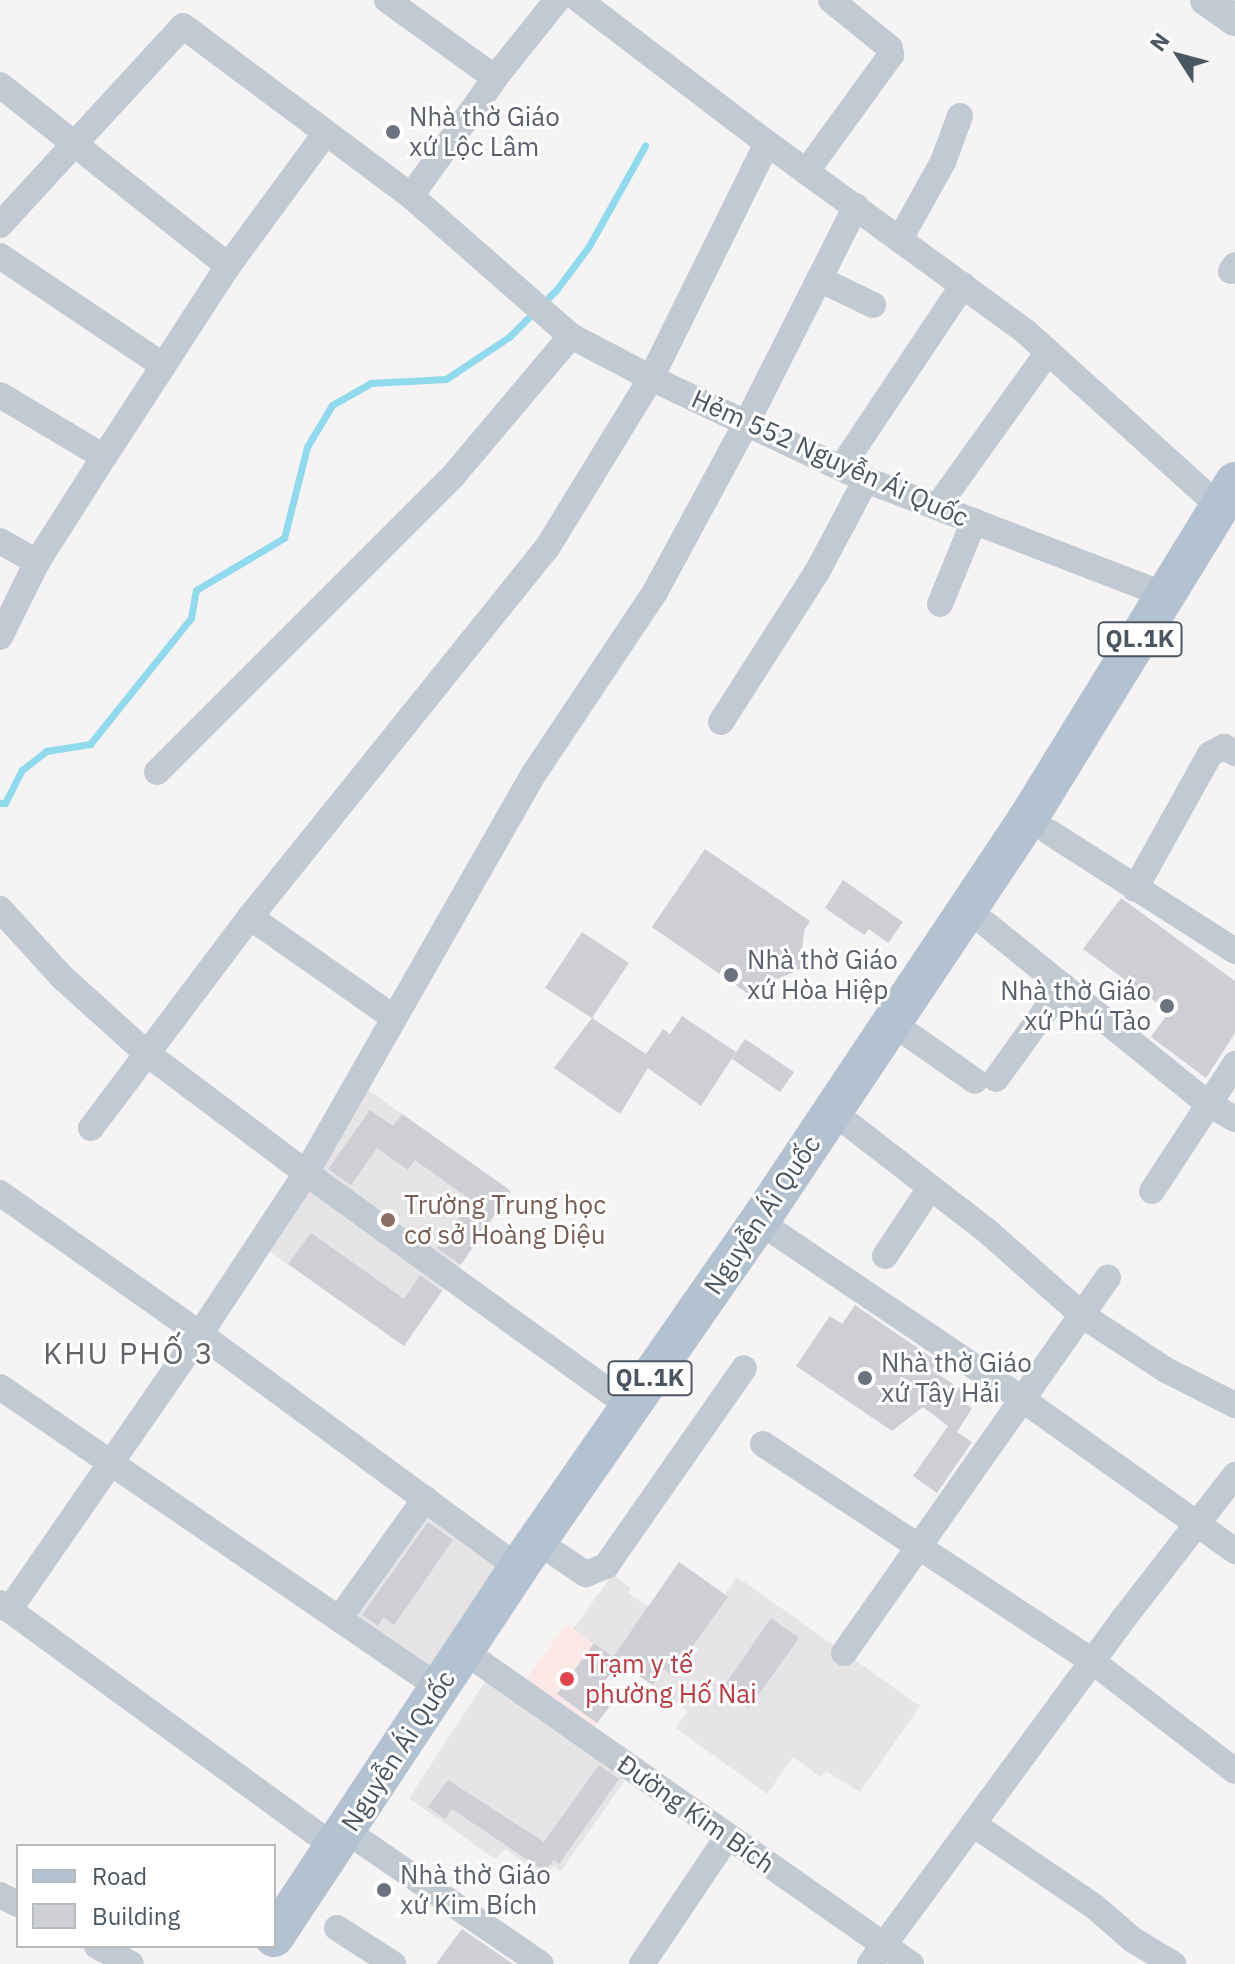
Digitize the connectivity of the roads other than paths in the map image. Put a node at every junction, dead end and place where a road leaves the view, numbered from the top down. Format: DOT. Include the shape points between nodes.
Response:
graph roads {
  1 [pos="557,0"];
  2 [pos="579,0"];
  3 [pos="831,0"];
  4 [pos="1206,0"];
  5 [pos="398,3"];
  6 [pos="1235,20"];
  7 [pos="495,78"];
  8 [pos="0,85"];
  9 [pos="960,116"];
  10 [pos="325,134"];
  11 [pos="767,143"];
  12 [pos="73,144"];
  13 [pos="806,172"];
  14 [pos="411,196"];
  15 [pos="856,206"];
  16 [pos="0,225"];
  17 [pos="900,239"];
  18 [pos="0,256"];
  19 [pos="228,266"];
  20 [pos="819,279"];
  21 [pos="963,285"];
  22 [pos="873,305"];
  23 [pos="571,336"];
  24 [pos="1048,352"];
  25 [pos="164,366"];
  26 [pos="651,378"];
  27 [pos="0,395"];
  28 [pos="746,424"];
  29 [pos="104,457"];
  30 [pos="841,468"];
  31 [pos="866,480"];
  32 [pos="1230,504"];
  33 [pos="937,507"];
  34 [pos="974,521"];
  35 [pos="0,541"];
  36 [pos="37,562"];
  37 [pos="1166,595"];
  38 [pos="940,604"];
  39 [pos="0,637"];
  40 [pos="721,722"];
  41 [pos="1235,753"];
  42 [pos="157,772"];
  43 [pos="1035,837"];
  44 [pos="1135,889"];
  45 [pos="0,909"];
  46 [pos="250,917"];
  47 [pos="986,924"];
  48 [pos="1235,951"];
  49 [pos="1063,986"];
  50 [pos="394,1018"];
  51 [pos="911,1036"];
  52 [pos="145,1052"];
  53 [pos="1235,1064"];
  54 [pos="1208,1104"];
  55 [pos="1235,1119"];
  56 [pos="850,1125"];
  57 [pos="91,1128"];
  58 [pos="306,1173"];
  59 [pos="930,1188"];
  60 [pos="1152,1191"];
  61 [pos="0,1193"];
  62 [pos="776,1233"];
  63 [pos="885,1256"];
  64 [pos="1108,1277"];
  65 [pos="1082,1315"];
  66 [pos="200,1334"];
  67 [pos="744,1368"];
  68 [pos="0,1387"];
  69 [pos="1022,1399"];
  70 [pos="1235,1405"];
  71 [pos="631,1407"];
  72 [pos="763,1444"];
  73 [pos="109,1463"];
  74 [pos="1235,1475"];
  75 [pos="425,1499"];
  76 [pos="1199,1522"];
  77 [pos="918,1544"];
  78 [pos="1235,1551"];
  79 [pos="556,1554"];
  80 [pos="518,1568"];
  81 [pos="5,1606"];
  82 [pos="339,1619"];
  83 [pos="844,1653"];
  84 [pos="473,1657"];
  85 [pos="1092,1661"];
  86 [pos="449,1694"];
  87 [pos="1235,1771"];
  88 [pos="973,1824"];
  89 [pos="728,1836"];
  90 [pos="350,1845"];
  91 [pos="337,1928"];
  92 [pos="276,1935"];
  93 [pos="101,1948"];
  94 [pos="877,1954"];
  95 [pos="131,1964"];
  96 [pos="281,1964"];
  97 [pos="393,1964"];
  98 [pos="541,1964"];
  99 [pos="642,1964"];
  100 [pos="911,1964"];
  101 [pos="1173,1964"];
  1 -- 7 [label="street"];
  2 -- 11 [label="street"];
  3 -- 13 [label="street" via="892,51"];
  4 -- 6 [label="street"];
  5 -- 7 [label="street"];
  7 -- 14 [label="street"];
  8 -- 12 [label="street"];
  9 -- 17 [label="street" via="943,162"];
  10 -- 12 [label="street, Hẻm 552 Nguyễn Ái Quốc" via="183,26"];
  10 -- 14 [label="street, Hẻm 552 Nguyễn Ái Quốc"];
  10 -- 19 [label="street"];
  11 -- 13 [label="street"];
  11 -- 26 [label="street"];
  12 -- 16 [label="street"];
  12 -- 19 [label="street"];
  13 -- 15 [label="street"];
  14 -- 23 [label="street, Hẻm 552 Nguyễn Ái Quốc"];
  15 -- 17 [label="street"];
  15 -- 20 [label="street"];
  17 -- 21 [label="street"];
  18 -- 25 [label="street"];
  19 -- 25 [label="street"];
  20 -- 22 [label="street"];
  20 -- 28 [label="street"];
  21 -- 24 [label="street"];
  21 -- 30 [label="street"];
  23 -- 26 [label="street, Hẻm 552 Nguyễn Ái Quốc"];
  23 -- 42 [label="street" via="453,476"];
  24 -- 32 [label="street"];
  24 -- 33 [label="street"];
  25 -- 29 [label="street"];
  26 -- 28 [label="street, Hẻm 552 Nguyễn Ái Quốc"];
  26 -- 46 [label="street" via="547,548"];
  27 -- 29 [label="street"];
  28 -- 30 [label="street, Hẻm 552 Nguyễn Ái Quốc"];
  28 -- 50 [label="street" via="655,592 533,775"];
  29 -- 36 [label="street"];
  30 -- 31 [label="street, Hẻm 552 Nguyễn Ái Quốc"];
  31 -- 33 [label="street, Hẻm 552 Nguyễn Ái Quốc"];
  31 -- 40 [label="street" via="817,572"];
  32 -- 37 [label="main road, Nguyễn Ái Quốc / QL.1K"];
  32 -- 43 [label="main road, Nguyễn Ái Quốc / QL.1K"];
  33 -- 34 [label="street, Hẻm 552 Nguyễn Ái Quốc"];
  34 -- 37 [label="street, Hẻm 552 Nguyễn Ái Quốc"];
  34 -- 38 [label="street"];
  35 -- 36 [label="street"];
  36 -- 39 [label="street"];
  37 -- 43 [label="main road, Nguyễn Ái Quốc / QL.1K"];
  41 -- 44 [label="street" via="1224,747 1210,754"];
  43 -- 44 [label="street"];
  43 -- 47 [label="main road, Nguyễn Ái Quốc / QL.1K"];
  43 -- 71 [label="main road, Nguyễn Ái Quốc / QL.1K"];
  44 -- 48 [label="street"];
  45 -- 52 [label="street" via="62,977"];
  46 -- 50 [label="street"];
  46 -- 52 [label="street"];
  47 -- 49 [label="street"];
  47 -- 51 [label="main road, Nguyễn Ái Quốc / QL.1K"];
  49 -- 51 [label="street" via="985,1080"];
  49 -- 54 [label="street"];
  50 -- 58 [label="street"];
  51 -- 56 [label="main road, Nguyễn Ái Quốc / QL.1K"];
  52 -- 57 [label="street"];
  52 -- 58 [label="street"];
  53 -- 54 [label="street"];
  54 -- 55 [label="street"];
  54 -- 60 [label="street"];
  56 -- 59 [label="street"];
  56 -- 62 [label="main road, Nguyễn Ái Quốc / QL.1K"];
  58 -- 66 [label="street"];
  58 -- 71 [label="street"];
  59 -- 63 [label="street"];
  59 -- 65 [label="street" via="1037,1272"];
  61 -- 66 [label="street"];
  62 -- 69 [label="street"];
  62 -- 79 [label="main road, Nguyễn Ái Quốc / QL.1K"];
  64 -- 65 [label="street"];
  65 -- 69 [label="street"];
  65 -- 70 [label="street" via="1166,1370"];
  66 -- 73 [label="street"];
  66 -- 75 [label="street"];
  67 -- 79 [label="street" via="606,1566 586,1574"];
  68 -- 73 [label="street"];
  69 -- 76 [label="street"];
  69 -- 77 [label="street"];
  71 -- 80 [label="main road, Nguyễn Ái Quốc / QL.1K"];
  72 -- 77 [label="street"];
  73 -- 81 [label="street"];
  73 -- 82 [label="street"];
  74 -- 76 [label="street"];
  75 -- 80 [label="street"];
  75 -- 82 [label="street"];
  76 -- 78 [label="street"];
  76 -- 85 [label="street"];
  77 -- 83 [label="street"];
  77 -- 85 [label="street"];
  79 -- 84 [label="main road, Nguyễn Ái Quốc / QL.1K"];
  80 -- 84 [label="main road, Nguyễn Ái Quốc / QL.1K"];
  81 -- 90 [label="street"];
  82 -- 86 [label="street"];
  84 -- 86 [label="main road, Nguyễn Ái Quốc / QL.1K"];
  84 -- 89 [label="street, Đường Kim Bích"];
  85 -- 87 [label="street"];
  85 -- 88 [label="street"];
  86 -- 90 [label="main road, Nguyễn Ái Quốc / QL.1K"];
  88 -- 94 [label="street"];
  88 -- 101 [label="street"];
  89 -- 94 [label="street, Đường Kim Bích"];
  89 -- 99 [label="street"];
  90 -- 92 [label="main road, Nguyễn Ái Quốc / QL.1K"];
  90 -- 96 [label="main road, Nguyễn Ái Quốc / QL.1K"];
  90 -- 98 [label="street"];
  91 -- 97 [label="street"];
  93 -- 95 [label="street"];
  94 -- 100 [label="street, Đường Kim Bích"];
}
